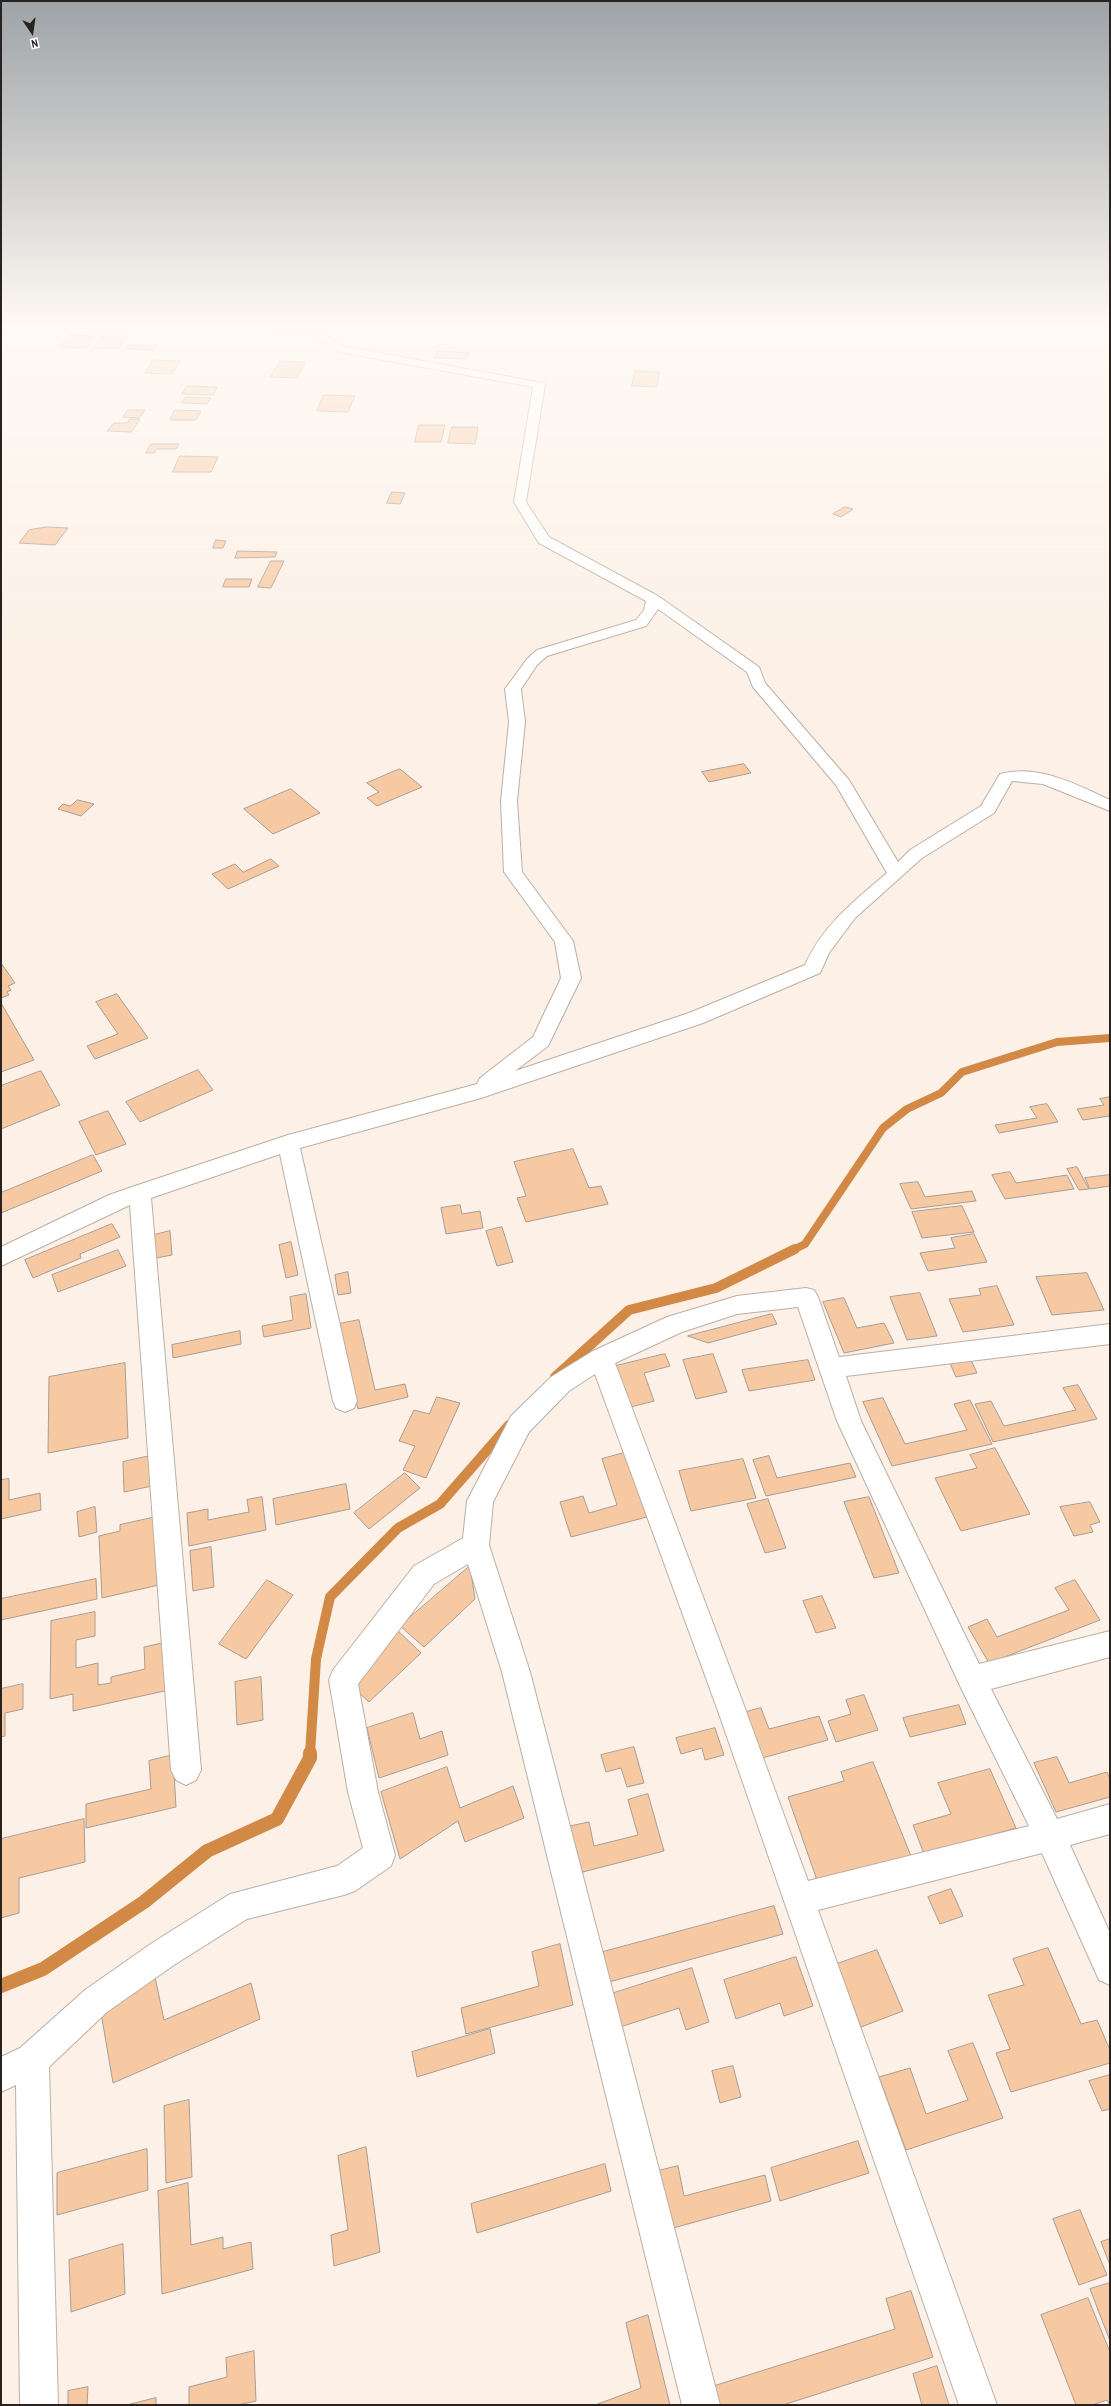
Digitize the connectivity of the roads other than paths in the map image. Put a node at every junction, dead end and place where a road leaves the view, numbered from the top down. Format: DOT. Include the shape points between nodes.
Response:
graph roads {
  1 [pos="531,437"];
  2 [pos="653,599"];
  3 [pos="1110,806"];
  4 [pos="896,874"];
  5 [pos="474,1093"];
  6 [pos="288,1143"];
  7 [pos="140,1193"];
  8 [pos="1,1258"];
  9 [pos="1110,1334"];
  10 [pos="601,1358"];
  11 [pos="832,1368"];
  12 [pos="345,1401"];
  13 [pos="476,1545"];
  14 [pos="1110,1644"];
  15 [pos="972,1680"];
  16 [pos="186,1770"];
  17 [pos="1110,1819"];
  18 [pos="1050,1836"];
  19 [pos="799,1898"];
  20 [pos="1110,1969"];
  21 [pos="32,2060"];
  22 [pos="1,2075"];
  23 [pos="39,2405"];
  24 [pos="701,2405"];
  25 [pos="978,2405"];
  1 -- 2 [label="street" via="520,502 544,540"];
  2 -- 4 [label="street" via="754,670 758,684 843,783"];
  2 -- 5 [label="street" via="651,610 641,623 542,654 532,662 513,689 517,722 509,801 513,872 564,942 570,978 541,1041"];
  3 -- 4 [label="street" via="1064,784 1044,778 1023,774 1006,777 988,809 916,854"];
  4 -- 5 [label="street" via="849,914 820,952 813,969 696,1018"];
  5 -- 6 [label="street"];
  6 -- 7 [label="street"];
  6 -- 12 [label="street"];
  7 -- 8 [label="street" via="117,1201"];
  7 -- 16 [label="street"];
  9 -- 11 [label="street"];
  10 -- 11 [label="street" via="675,1324 737,1305 806,1297"];
  10 -- 13 [label="street" via="560,1384 520,1424 480,1501"];
  10 -- 19 [label="street"];
  11 -- 15 [label="street" via="849,1421"];
  13 -- 21 [label="street" via="424,1575 343,1680 363,1792 380,1855 344,1880 241,1905 163,1954 96,2001"];
  13 -- 24 [label="street" via="516,1672"];
  14 -- 15 [label="street"];
  15 -- 18 [label="street"];
  17 -- 18 [label="street"];
  18 -- 19 [label="street"];
  18 -- 20 [label="street"];
  19 -- 25 [label="street"];
  21 -- 22 [label="street"];
  21 -- 23 [label="street"];
}
